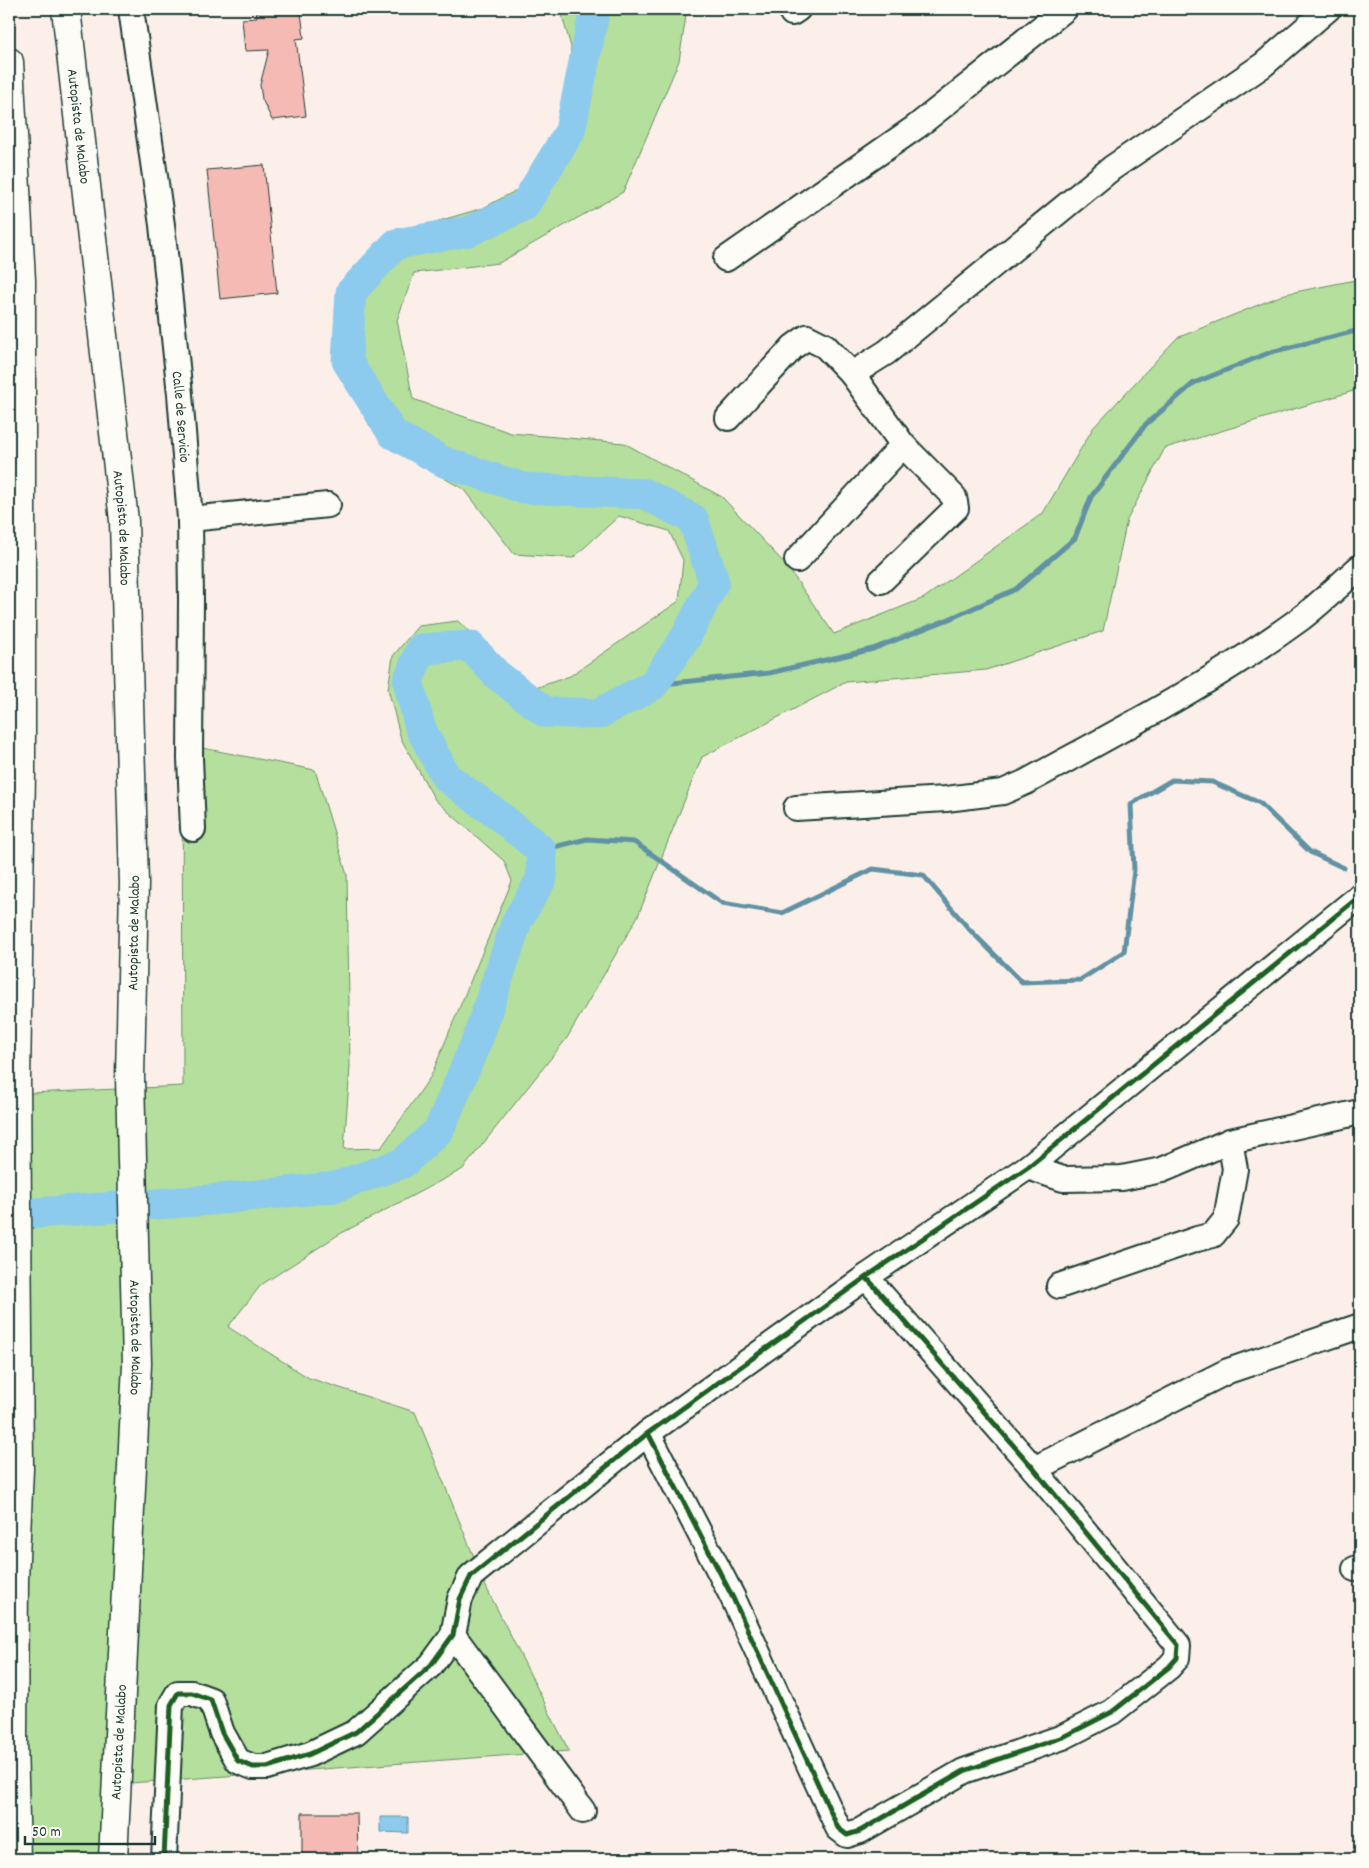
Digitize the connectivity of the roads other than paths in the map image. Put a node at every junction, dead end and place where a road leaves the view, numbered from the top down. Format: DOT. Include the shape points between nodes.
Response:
graph roads {
  1 [pos="66,9"];
  2 [pos="130,9"];
  3 [pos="1065,9"];
  4 [pos="1328,9"];
  5 [pos="9,62"];
  6 [pos="726,259"];
  7 [pos="852,374"];
  8 [pos="728,418"];
  9 [pos="903,445"];
  10 [pos="328,505"];
  11 [pos="190,519"];
  12 [pos="797,560"];
  13 [pos="1360,567"];
  14 [pos="880,581"];
  15 [pos="796,808"];
  16 [pos="193,829"];
  17 [pos="1360,896"];
  18 [pos="1360,1112"];
  19 [pos="1230,1142"];
  20 [pos="1028,1168"];
  21 [pos="866,1277"];
  22 [pos="1059,1286"];
  23 [pos="1360,1326"];
  24 [pos="648,1433"];
  25 [pos="1034,1469"];
  26 [pos="453,1635"];
  27 [pos="583,1811"];
  28 [pos="16,1859"];
  29 [pos="112,1859"];
  30 [pos="164,1859"];
  1 -- 29 [label="highway, Autopista de Malabo" via="124,521 134,883 130,1077 137,1364"];
  2 -- 11 [label="street, Calle de Servicio" via="162,225"];
  3 -- 6 [label="street" via="916,127"];
  4 -- 7 [label="street" via="1263,65 1112,168 888,352"];
  5 -- 28 [label="highway" via="22,280 21,772 16,1080 19,1469 14,1580 13,1741"];
  7 -- 8 [label="street" via="825,346 807,337 793,347"];
  7 -- 9 [label="street"];
  9 -- 12 [label="street"];
  9 -- 14 [label="street" via="954,497 956,508"];
  10 -- 11 [label="street"];
  11 -- 16 [label="street, Calle de Servicio"];
  13 -- 15 [label="street" via="1301,618 1176,701 1003,792 946,799"];
  17 -- 20 [label="street"];
  18 -- 19 [label="street"];
  19 -- 20 [label="street" via="1162,1170 1122,1178 1063,1179"];
  19 -- 22 [label="street" via="1235,1169 1226,1219 1213,1235"];
  20 -- 21 [label="street"];
  21 -- 24 [label="street"];
  21 -- 25 [label="street"];
  23 -- 25 [label="street" via="1228,1371"];
  24 -- 25 [label="street" via="733,1598 838,1828 847,1836 964,1771 1063,1737 1112,1712 1177,1658 1178,1645"];
  24 -- 26 [label="street" via="471,1576 460,1599"];
  26 -- 27 [label="street"];
  26 -- 30 [label="street" via="431,1665 356,1732 310,1754 267,1767 253,1767 238,1761 222,1733 211,1700 192,1693 178,1693 171,1705"];
}
